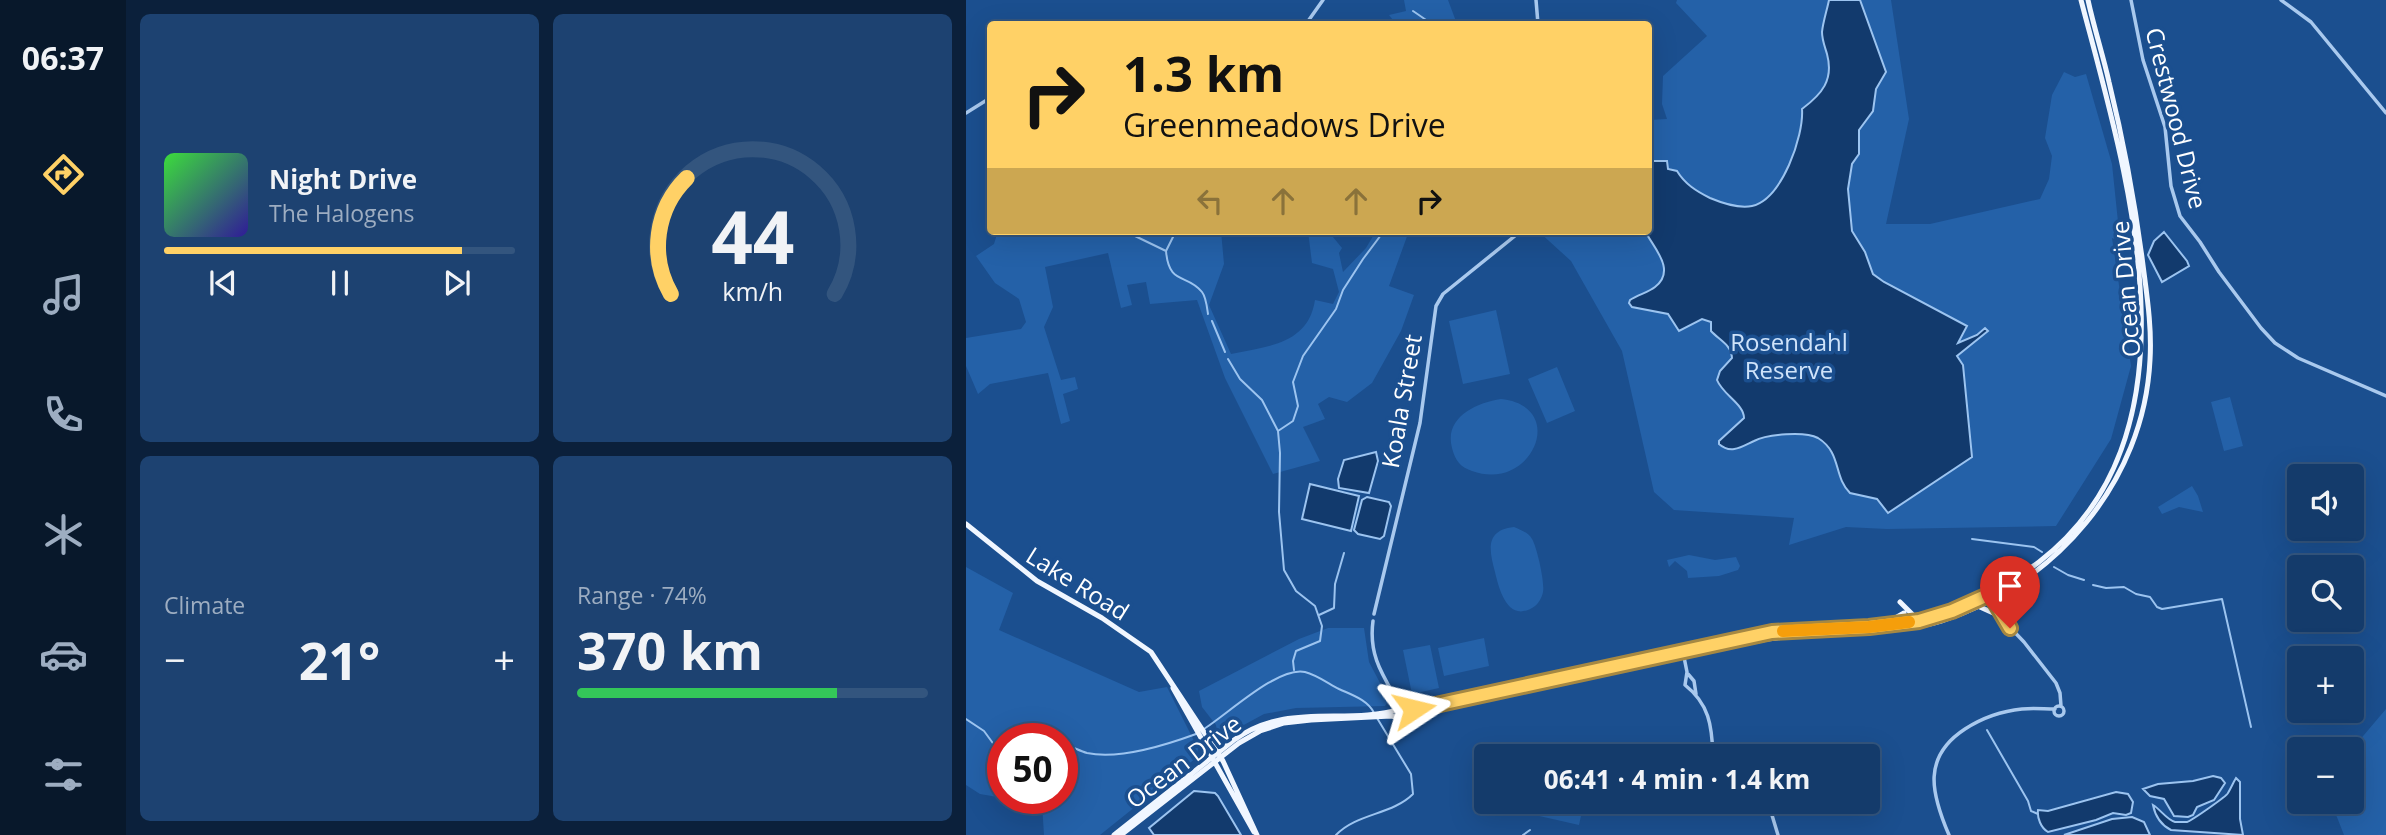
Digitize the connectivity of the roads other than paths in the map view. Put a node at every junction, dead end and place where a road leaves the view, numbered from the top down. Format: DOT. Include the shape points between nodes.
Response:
graph roads {
  1 [pos="1323,0"];
  2 [pos="1536,0"];
  3 [pos="2081,0"];
  4 [pos="2088,0"];
  5 [pos="2131,0"];
  6 [pos="2281,0"];
  7 [pos="1308,21"];
  8 [pos="1538,21"];
  9 [pos="987,100"];
  10 [pos="966,113"];
  11 [pos="2386,113"];
  12 [pos="1516,235"];
  13 [pos="2141,367"];
  14 [pos="2149,369"];
  15 [pos="2386,396"];
  16 [pos="966,524"];
  17 [pos="2015,587"];
  18 [pos="1991,597"];
  19 [pos="1900,602"];
  20 [pos="1978,606"];
  21 [pos="1999,609"];
  22 [pos="1904,613"];
  23 [pos="2004,620"];
  24 [pos="1919,621"];
  25 [pos="1882,626"];
  26 [pos="1908,626"];
  27 [pos="1683,654"];
  28 [pos="1689,679"];
  29 [pos="1692,687"];
  30 [pos="1391,688"];
  31 [pos="1411,706"];
  32 [pos="1401,709"];
  33 [pos="1381,715"];
  34 [pos="1414,717"];
  35 [pos="1404,719"];
  36 [pos="1205,738"];
  37 [pos="1712,744"];
  38 [pos="1232,745"];
  39 [pos="1217,757"];
  40 [pos="1201,769"];
  41 [pos="1225,771"];
  42 [pos="1772,814"];
  43 [pos="1114,835"];
  44 [pos="1121,835"];
  45 [pos="1257,835"];
  46 [pos="1778,835"];
  47 [pos="1949,835"];
  1 -- 7 [label="street"];
  2 -- 8 [label="street"];
  3 -- 13 [label="main road, Ocean Drive" via="2116,131 2134,226"];
  4 -- 14 [label="main road, Ocean Drive" via="2134,202 2150,331"];
  5 -- 15 [label="street, Crestwood Drive" via="2143,60 2165,128 2171,186 2180,216 2275,343 2298,358"];
  6 -- 11 [label="street" via="2311,22"];
  9 -- 10 [label="street"];
  12 -- 30 [label="street, Koala Street" via="1443,295 1436,306 1420,423 1374,614 1369,617 1373,621 1372,652"];
  13 -- 14 [label="main road"];
  13 -- 18 [label="main road, Ocean Drive" via="2126,434 2101,492 2060,544"];
  14 -- 17 [label="main road, Ocean Drive" via="2133,438 2100,504 2059,553"];
  16 -- 36 [label="main road, Lake Road" via="1037,581 1144,645"];
  17 -- 18 [label="main road, Ocean Drive"];
  17 -- 21 [label="main road"];
  18 -- 20 [label="main road, Ocean Drive"];
  18 -- 21 [label="street"];
  18 -- 23 [label="street"];
  18 -- 24 [label="main road, Ocean Drive"];
  19 -- 24 [label="main road"];
  20 -- 23 [label="main road"];
  20 -- 26 [label="main road, Ocean Drive" via="1938,622"];
  21 -- 23 [label="street"];
  22 -- 25 [label="main road"];
  23 -- 47 [label="street" via="2056,683 2060,701 2057,708 1996,715 1972,724 1947,743 1938,756 1934,779"];
  24 -- 26 [label="main road, Ocean Drive"];
  25 -- 26 [label="main road, Ocean Drive"];
  25 -- 27 [label="main road, Ocean Drive" via="1772,632"];
  26 -- 27 [label="main road, Ocean Drive" via="1881,632 1786,637"];
  27 -- 28 [label="street"];
  27 -- 31 [label="main road, Ocean Drive" via="1424,708"];
  27 -- 34 [label="main road, Ocean Drive"];
  28 -- 29 [label="street" via="1694,682"];
  28 -- 29 [label="street" via="1685,685"];
  29 -- 37 [label="street" via="1711,722"];
  30 -- 31 [label="street"];
  30 -- 32 [label="street"];
  31 -- 32 [label="main road"];
  31 -- 34 [label="main road"];
  32 -- 33 [label="main road, Ocean Drive"];
  32 -- 35 [label="main road"];
  33 -- 35 [label="main road, Ocean Drive"];
  33 -- 38 [label="main road, Ocean Drive" via="1284,723"];
  34 -- 35 [label="main road"];
  36 -- 38 [label="main road"];
  36 -- 39 [label="main road, Lake Road"];
  36 -- 40 [label="main road"];
  38 -- 39 [label="main road, Ocean Drive"];
  38 -- 41 [label="main road"];
  39 -- 40 [label="main road, Ocean Drive"];
  39 -- 41 [label="main road, Lake Road"];
  40 -- 41 [label="main road"];
  40 -- 43 [label="main road, Ocean Drive"];
  40 -- 44 [label="main road, Ocean Drive"];
  41 -- 45 [label="main road, Lake Road"];
  42 -- 46 [label="street"];
}
